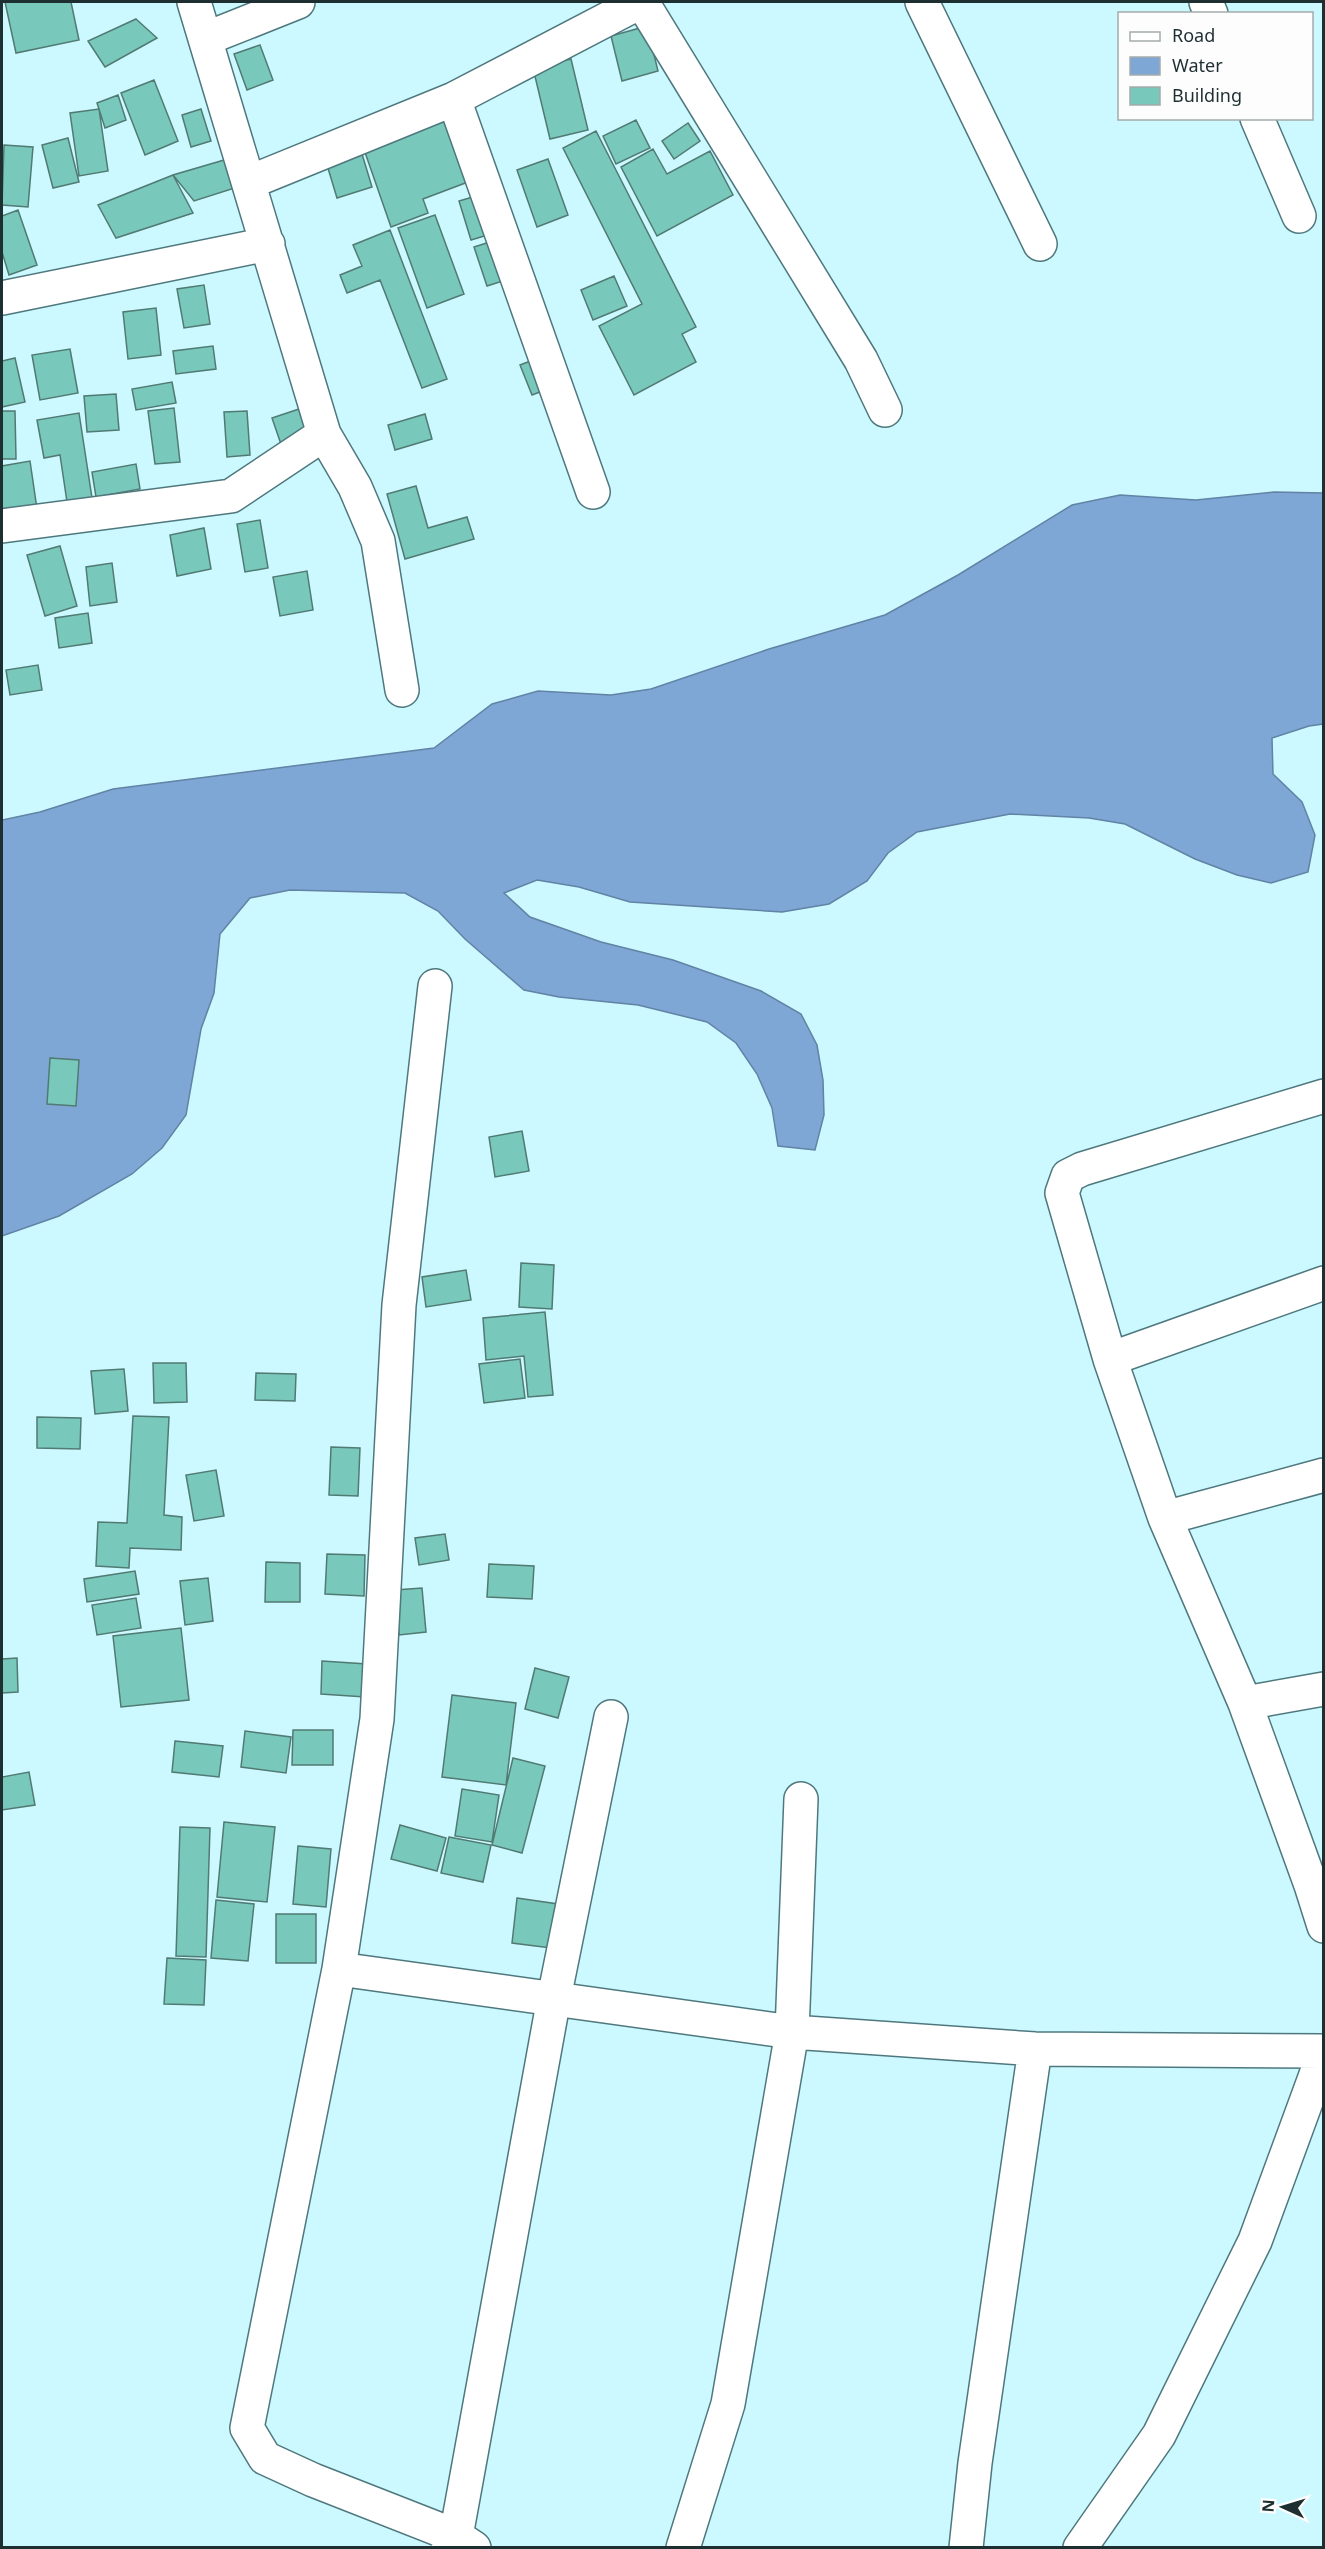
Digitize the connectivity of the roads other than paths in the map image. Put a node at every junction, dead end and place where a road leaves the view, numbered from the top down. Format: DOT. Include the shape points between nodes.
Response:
graph roads {
  1 [pos="194,2"];
  2 [pos="298,2"];
  3 [pos="641,2"];
  4 [pos="922,2"];
  5 [pos="205,39"];
  6 [pos="454,99"];
  7 [pos="1258,120"];
  8 [pos="250,182"];
  9 [pos="1299,216"];
  10 [pos="268,244"];
  11 [pos="1040,244"];
  12 [pos="2,298"];
  13 [pos="885,410"];
  14 [pos="324,434"];
  15 [pos="593,492"];
  16 [pos="2,526"];
  17 [pos="402,690"];
  18 [pos="435,986"];
  19 [pos="1323,1096"];
  20 [pos="1323,1283"];
  21 [pos="1110,1359"];
  22 [pos="1323,1475"];
  23 [pos="1166,1518"];
  24 [pos="1323,1689"];
  25 [pos="1245,1703"];
  26 [pos="610,1717"];
  27 [pos="801,1799"];
  28 [pos="1317,1883"];
  29 [pos="1323,1926"];
  30 [pos="339,1969"];
  31 [pos="554,1998"];
  32 [pos="792,2032"];
  33 [pos="1035,2049"];
  34 [pos="1323,2052"];
  35 [pos="459,2544"];
  36 [pos="683,2547"];
  37 [pos="966,2547"];
  38 [pos="1080,2547"];
  1 -- 5 [label="street"];
  2 -- 5 [label="street"];
  3 -- 6 [label="street"];
  3 -- 13 [label="street" via="861,360"];
  4 -- 11 [label="street"];
  5 -- 8 [label="street"];
  6 -- 8 [label="street"];
  6 -- 15 [label="street"];
  7 -- 9 [label="street"];
  8 -- 10 [label="street"];
  10 -- 12 [label="street"];
  10 -- 14 [label="street"];
  14 -- 16 [label="street" via="231,496"];
  14 -- 17 [label="street" via="355,488 378,541"];
  18 -- 30 [label="street" via="399,1305 377,1719"];
  19 -- 21 [label="street" via="1068,1176 1062,1193"];
  20 -- 21 [label="street"];
  21 -- 23 [label="street"];
  22 -- 23 [label="street"];
  23 -- 25 [label="street"];
  24 -- 25 [label="street"];
  25 -- 28 [label="street"];
  26 -- 31 [label="street"];
  27 -- 32 [label="street"];
  28 -- 29 [label="street"];
  30 -- 31 [label="street"];
  30 -- 35 [label="street" via="247,2428 265,2458"];
  31 -- 32 [label="street"];
  31 -- 35 [label="street"];
  32 -- 33 [label="street"];
  32 -- 36 [label="street" via="728,2404"];
  33 -- 34 [label="street"];
  33 -- 37 [label="street"];
  34 -- 38 [label="street" via="1250,2251 1159,2435"];
}
